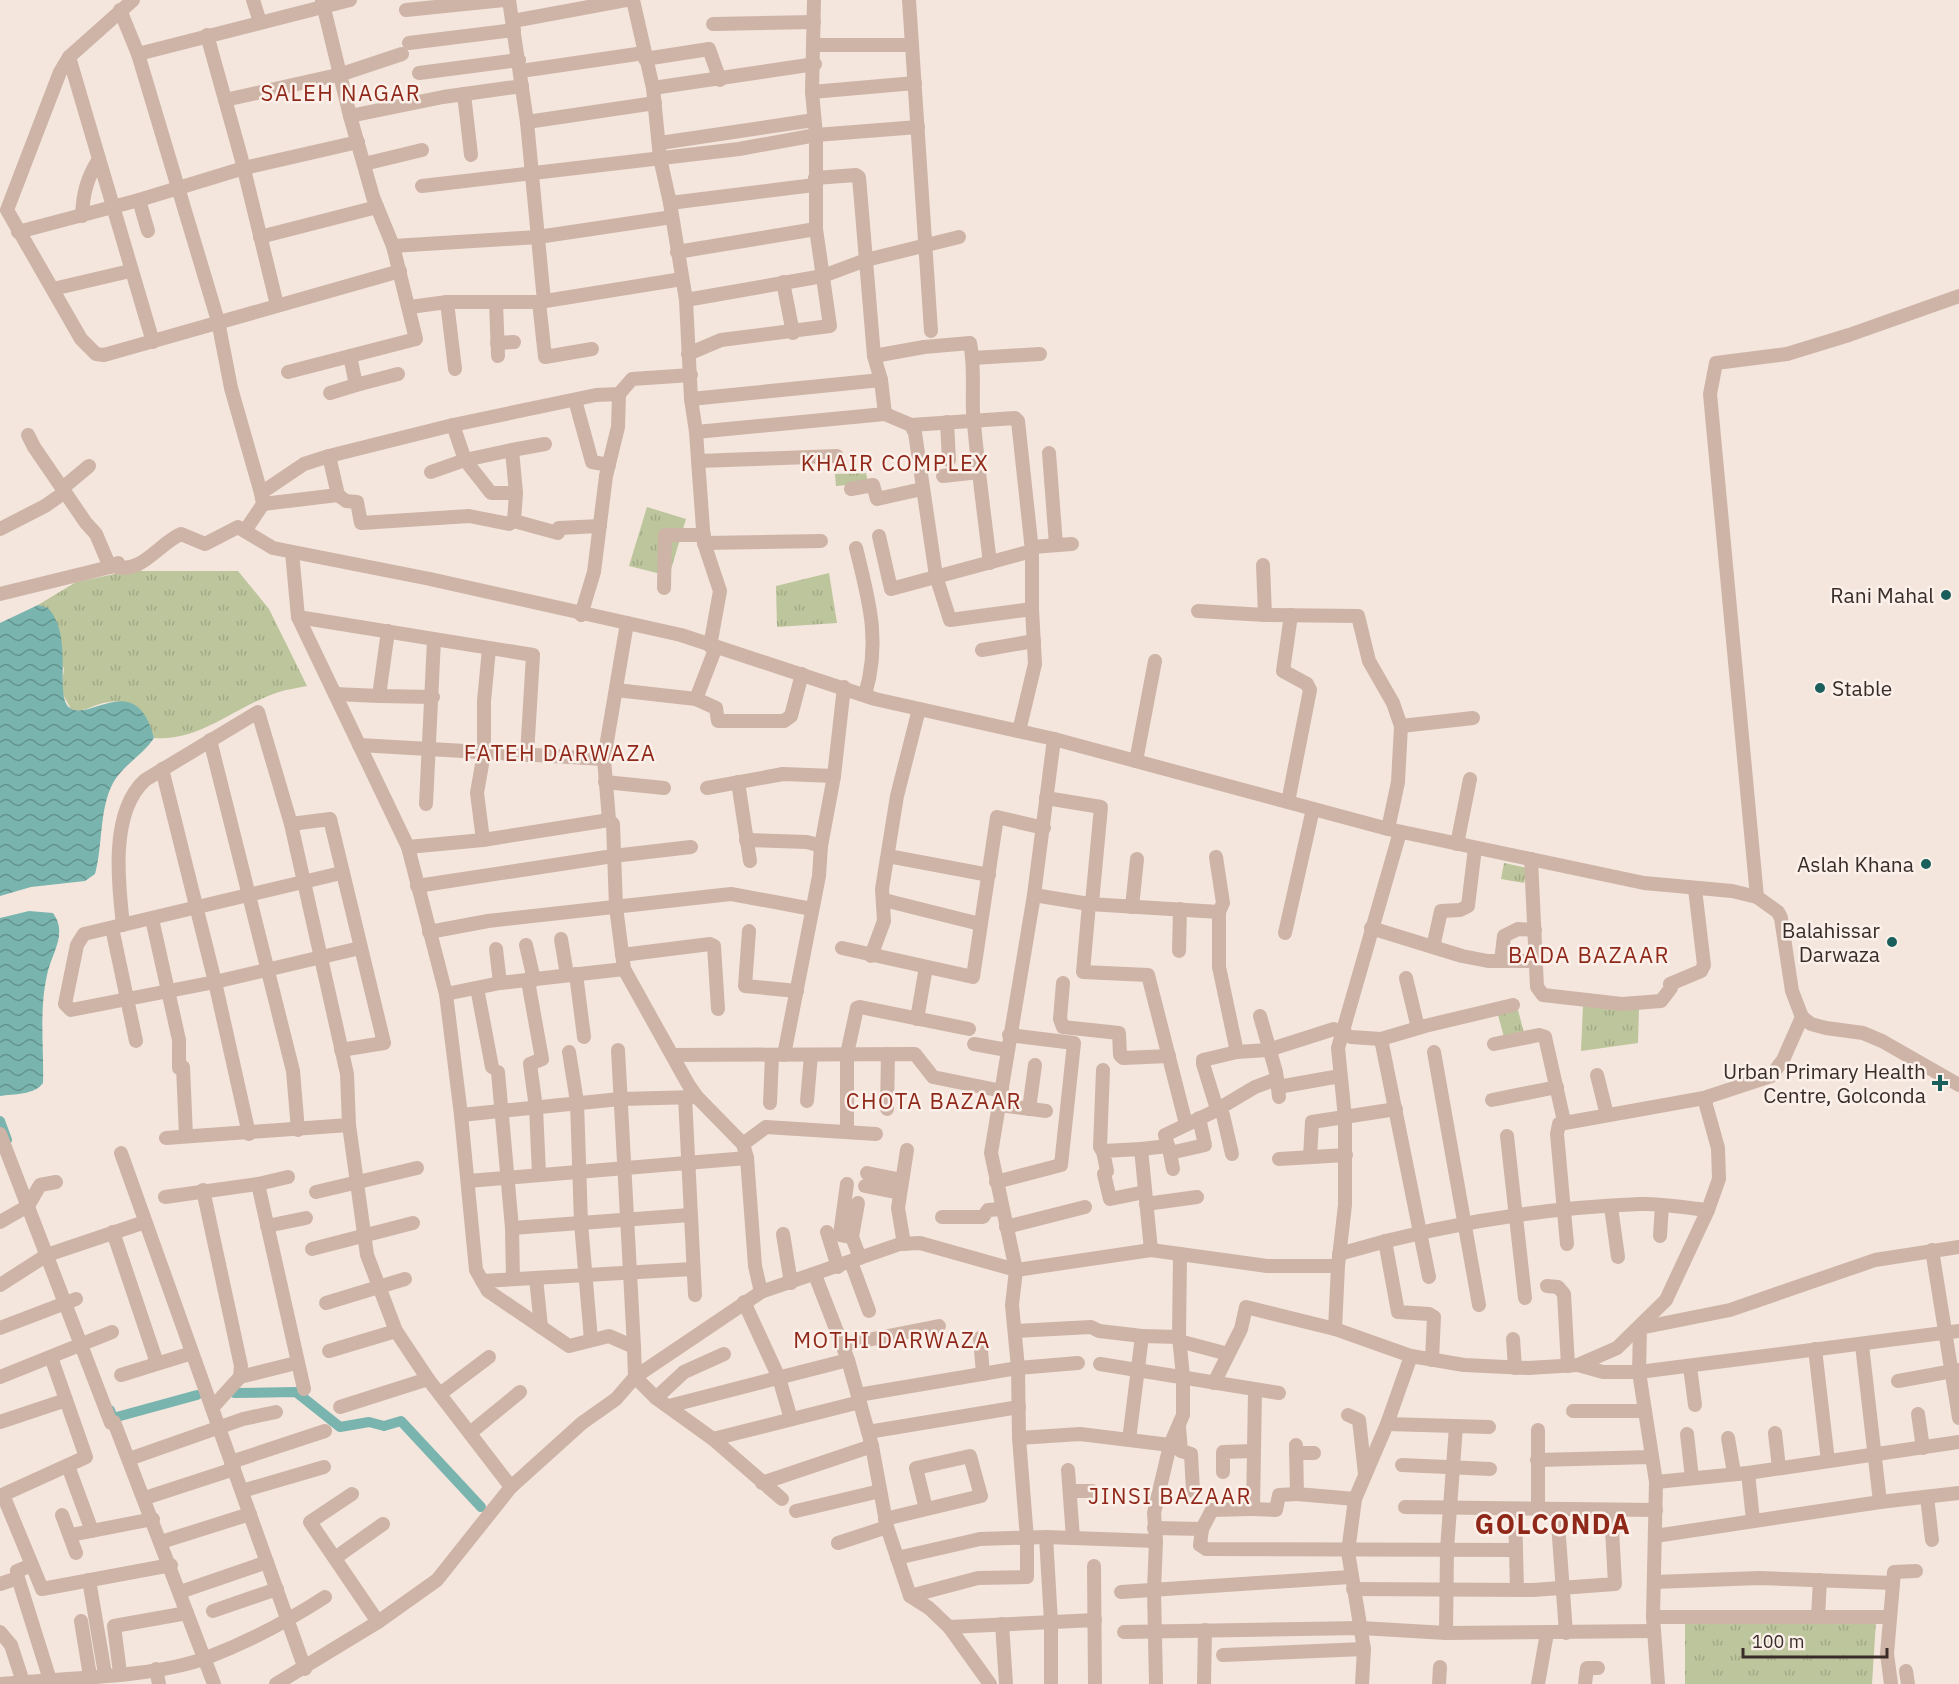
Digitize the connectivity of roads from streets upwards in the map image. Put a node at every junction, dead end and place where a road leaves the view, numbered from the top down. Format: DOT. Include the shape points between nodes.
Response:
graph roads {
  1 [pos="133,0"];
  2 [pos="253,0"];
  3 [pos="350,0"];
  4 [pos="504,0"];
  5 [pos="509,0"];
  6 [pos="626,0"];
  7 [pos="633,0"];
  8 [pos="814,0"];
  9 [pos="909,0"];
  10 [pos="323,4"];
  11 [pos="120,10"];
  12 [pos="406,10"];
  13 [pos="260,22"];
  14 [pos="814,22"];
  15 [pos="713,24"];
  16 [pos="514,25"];
  17 [pos="207,35"];
  18 [pos="815,45"];
  19 [pos="911,45"];
  20 [pos="138,54"];
  21 [pos="645,56"];
  22 [pos="69,57"];
  23 [pos="815,64"];
  24 [pos="520,65"];
  25 [pos="419,73"];
  26 [pos="342,74"];
  27 [pos="720,80"];
  28 [pos="915,84"];
  29 [pos="522,86"];
  30 [pos="652,88"];
  31 [pos="812,92"];
  32 [pos="464,94"];
  33 [pos="225,100"];
  34 [pos="655,103"];
  35 [pos="350,116"];
  36 [pos="814,120"];
  37 [pos="527,122"];
  38 [pos="918,127"];
  39 [pos="816,135"];
  40 [pos="358,142"];
  41 [pos="660,143"];
  42 [pos="422,150"];
  43 [pos="471,154"];
  44 [pos="660,158"];
  45 [pos="99,159"];
  46 [pos="364,164"];
  47 [pos="244,168"];
  48 [pos="532,171"];
  49 [pos="815,181"];
  50 [pos="422,186"];
  51 [pos="179,189"];
  52 [pos="140,201"];
  53 [pos="377,207"];
  54 [pos="112,208"];
  55 [pos="671,210"];
  56 [pos="82,216"];
  57 [pos="816,229"];
  58 [pos="148,231"];
  59 [pos="18,232"];
  60 [pos="260,237"];
  61 [pos="538,237"];
  62 [pos="958,237"];
  63 [pos="393,246"];
  64 [pos="925,246"];
  65 [pos="677,252"];
  66 [pos="866,260"];
  67 [pos="130,271"];
  68 [pos="400,271"];
  69 [pos="823,276"];
  70 [pos="682,279"];
  71 [pos="783,282"];
  72 [pos="53,290"];
  73 [pos="1959,296"];
  74 [pos="686,300"];
  75 [pos="541,301"];
  76 [pos="496,302"];
  77 [pos="447,303"];
  78 [pos="277,305"];
  79 [pos="410,308"];
  80 [pos="218,321"];
  81 [pos="932,331"];
  82 [pos="793,333"];
  83 [pos="153,342"];
  84 [pos="514,342"];
  85 [pos="592,349"];
  86 [pos="688,354"];
  87 [pos="1040,354"];
  88 [pos="350,356"];
  89 [pos="874,356"];
  90 [pos="974,358"];
  91 [pos="455,369"];
  92 [pos="288,372"];
  93 [pos="398,374"];
  94 [pos="690,375"];
  95 [pos="881,380"];
  96 [pos="356,385"];
  97 [pos="330,393"];
  98 [pos="620,394"];
  99 [pos="575,399"];
  100 [pos="691,399"];
  101 [pos="885,414"];
  102 [pos="974,420"];
  103 [pos="947,422"];
  104 [pos="453,425"];
  105 [pos="910,425"];
  106 [pos="696,432"];
  107 [pos="28,435"];
  108 [pos="544,444"];
  109 [pos="512,450"];
  110 [pos="1049,453"];
  111 [pos="329,456"];
  112 [pos="837,456"];
  113 [pos="465,460"];
  114 [pos="949,460"];
  115 [pos="698,461"];
  116 [pos="609,465"];
  117 [pos="89,466"];
  118 [pos="431,472"];
  119 [pos="979,472"];
  120 [pos="943,476"];
  121 [pos="1051,480"];
  122 [pos="1026,481"];
  123 [pos="851,489"];
  124 [pos="922,489"];
  125 [pos="65,492"];
  126 [pos="516,493"];
  127 [pos="338,495"];
  128 [pos="262,498"];
  129 [pos="514,521"];
  130 [pos="600,526"];
  131 [pos="0,529"];
  132 [pos="245,531"];
  133 [pos="879,537"];
  134 [pos="704,539"];
  135 [pos="821,541"];
  136 [pos="1072,544"];
  137 [pos="1056,545"];
  138 [pos="856,548"];
  139 [pos="1032,549"];
  140 [pos="292,552"];
  141 [pos="990,563"];
  142 [pos="1263,565"];
  143 [pos="111,567"];
  144 [pos="936,576"];
  145 [pos="664,588"];
  146 [pos="0,594"];
  147 [pos="1032,609"];
  148 [pos="1198,611"];
  149 [pos="581,615"];
  150 [pos="1265,615"];
  151 [pos="1291,615"];
  152 [pos="298,617"];
  153 [pos="627,623"];
  154 [pos="388,631"];
  155 [pos="434,640"];
  156 [pos="1034,641"];
  157 [pos="713,646"];
  158 [pos="489,649"];
  159 [pos="982,650"];
  160 [pos="1155,661"];
  161 [pos="802,674"];
  162 [pos="844,687"];
  163 [pos="616,690"];
  164 [pos="334,694"];
  165 [pos="865,695"];
  166 [pos="379,696"];
  167 [pos="433,697"];
  168 [pos="696,699"];
  169 [pos="919,709"];
  170 [pos="1473,718"];
  171 [pos="1401,726"];
  172 [pos="1019,731"];
  173 [pos="1054,739"];
  174 [pos="210,740"];
  175 [pos="359,745"];
  176 [pos="429,749"];
  177 [pos="484,753"];
  178 [pos="527,755"];
  179 [pos="604,759"];
  180 [pos="1136,761"];
  181 [pos="162,769"];
  182 [pos="834,776"];
  183 [pos="1470,779"];
  184 [pos="605,782"];
  185 [pos="738,782"];
  186 [pos="664,788"];
  187 [pos="707,788"];
  188 [pos="1046,798"];
  189 [pos="1288,802"];
  190 [pos="426,804"];
  191 [pos="1313,808"];
  192 [pos="609,820"];
  193 [pos="291,824"];
  194 [pos="1044,828"];
  195 [pos="1394,830"];
  196 [pos="483,840"];
  197 [pos="746,840"];
  198 [pos="1456,844"];
  199 [pos="821,846"];
  200 [pos="408,847"];
  201 [pos="691,848"];
  202 [pos="1475,848"];
  203 [pos="614,856"];
  204 [pos="888,856"];
  205 [pos="1216,857"];
  206 [pos="1137,859"];
  207 [pos="1531,859"];
  208 [pos="750,861"];
  209 [pos="341,873"];
  210 [pos="989,875"];
  211 [pos="303,881"];
  212 [pos="417,886"];
  213 [pos="1695,889"];
  214 [pos="249,894"];
  215 [pos="1034,895"];
  216 [pos="1757,897"];
  217 [pos="885,900"];
  218 [pos="1091,903"];
  219 [pos="197,906"];
  220 [pos="616,907"];
  221 [pos="1132,907"];
  222 [pos="812,909"];
  223 [pos="1180,909"];
  224 [pos="1219,912"];
  225 [pos="152,919"];
  226 [pos="980,924"];
  227 [pos="117,926"];
  228 [pos="1371,928"];
  229 [pos="1535,930"];
  230 [pos="748,931"];
  231 [pos="429,932"];
  232 [pos="1285,933"];
  233 [pos="561,939"];
  234 [pos="526,945"];
  235 [pos="1433,947"];
  236 [pos="360,948"];
  237 [pos="842,948"];
  238 [pos="496,949"];
  239 [pos="1179,951"];
  240 [pos="871,956"];
  241 [pos="319,957"];
  242 [pos="1535,960"];
  243 [pos="1501,961"];
  244 [pos="623,962"];
  245 [pos="926,967"];
  246 [pos="267,969"];
  247 [pos="571,975"];
  248 [pos="1406,978"];
  249 [pos="531,980"];
  250 [pos="215,982"];
  251 [pos="500,983"];
  252 [pos="1063,983"];
  253 [pos="477,988"];
  254 [pos="170,991"];
  255 [pos="798,991"];
  256 [pos="446,994"];
  257 [pos="127,1001"];
  258 [pos="1513,1005"];
  259 [pos="718,1009"];
  260 [pos="1260,1016"];
  261 [pos="1802,1017"];
  262 [pos="917,1019"];
  263 [pos="1418,1028"];
  264 [pos="969,1029"];
  265 [pos="1341,1034"];
  266 [pos="1009,1035"];
  267 [pos="584,1037"];
  268 [pos="1381,1039"];
  269 [pos="136,1041"];
  270 [pos="974,1044"];
  271 [pos="1494,1044"];
  272 [pos="341,1050"];
  273 [pos="618,1050"];
  274 [pos="1007,1050"];
  275 [pos="1268,1050"];
  276 [pos="569,1052"];
  277 [pos="1237,1052"];
  278 [pos="1434,1052"];
  279 [pos="848,1053"];
  280 [pos="888,1054"];
  281 [pos="674,1055"];
  282 [pos="778,1055"];
  283 [pos="811,1055"];
  284 [pos="1073,1056"];
  285 [pos="1169,1056"];
  286 [pos="1088,1058"];
  287 [pos="1035,1065"];
  288 [pos="1103,1070"];
  289 [pos="1597,1075"];
  290 [pos="1340,1076"];
  291 [pos="1959,1085"];
  292 [pos="1557,1087"];
  293 [pos="1278,1088"];
  294 [pos="1002,1090"];
  295 [pos="691,1097"];
  296 [pos="620,1098"];
  297 [pos="1704,1098"];
  298 [pos="1492,1100"];
  299 [pos="807,1101"];
  300 [pos="577,1102"];
  301 [pos="770,1103"];
  302 [pos="1000,1105"];
  303 [pos="536,1108"];
  304 [pos="501,1109"];
  305 [pos="887,1109"];
  306 [pos="1029,1109"];
  307 [pos="1217,1109"];
  308 [pos="1396,1110"];
  309 [pos="1046,1111"];
  310 [pos="462,1115"];
  311 [pos="1607,1115"];
  312 [pos="1199,1118"];
  313 [pos="1345,1118"];
  314 [pos="1564,1121"];
  315 [pos="349,1125"];
  316 [pos="1183,1126"];
  317 [pos="298,1130"];
  318 [pos="847,1130"];
  319 [pos="0,1134"];
  320 [pos="249,1134"];
  321 [pos="876,1134"];
  322 [pos="186,1136"];
  323 [pos="1507,1136"];
  324 [pos="166,1138"];
  325 [pos="1188,1148"];
  326 [pos="1141,1149"];
  327 [pos="1169,1149"];
  328 [pos="907,1150"];
  329 [pos="745,1151"];
  330 [pos="1103,1152"];
  331 [pos="121,1153"];
  332 [pos="1232,1154"];
  333 [pos="1346,1155"];
  334 [pos="1310,1157"];
  335 [pos="1279,1159"];
  336 [pos="688,1162"];
  337 [pos="417,1168"];
  338 [pos="624,1168"];
  339 [pos="1173,1169"];
  340 [pos="579,1172"];
  341 [pos="539,1174"];
  342 [pos="507,1176"];
  343 [pos="288,1177"];
  344 [pos="866,1180"];
  345 [pos="468,1181"];
  346 [pos="56,1182"];
  347 [pos="996,1182"];
  348 [pos="258,1184"];
  349 [pos="358,1184"];
  350 [pos="847,1184"];
  351 [pos="901,1187"];
  352 [pos="203,1190"];
  353 [pos="316,1192"];
  354 [pos="165,1197"];
  355 [pos="1197,1197"];
  356 [pos="1146,1198"];
  357 [pos="858,1203"];
  358 [pos="28,1205"];
  359 [pos="1662,1205"];
  360 [pos="1085,1207"];
  361 [pos="1611,1207"];
  362 [pos="1002,1209"];
  363 [pos="1565,1209"];
  364 [pos="1708,1210"];
  365 [pos="690,1215"];
  366 [pos="1515,1216"];
  367 [pos="942,1217"];
  368 [pos="306,1218"];
  369 [pos="627,1220"];
  370 [pos="0,1222"];
  371 [pos="145,1222"];
  372 [pos="1465,1222"];
  373 [pos="413,1223"];
  374 [pos="581,1223"];
  375 [pos="267,1226"];
  376 [pos="1006,1227"];
  377 [pos="512,1228"];
  378 [pos="113,1232"];
  379 [pos="827,1232"];
  380 [pos="1420,1233"];
  381 [pos="783,1234"];
  382 [pos="365,1235"];
  383 [pos="1660,1236"];
  384 [pos="852,1237"];
  385 [pos="1385,1241"];
  386 [pos="904,1244"];
  387 [pos="1567,1244"];
  388 [pos="1959,1247"];
  389 [pos="312,1249"];
  390 [pos="1151,1250"];
  391 [pos="1932,1250"];
  392 [pos="53,1252"];
  393 [pos="1180,1254"];
  394 [pos="1618,1257"];
  395 [pos="1338,1260"];
  396 [pos="850,1262"];
  397 [pos="693,1269"];
  398 [pos="1016,1270"];
  399 [pos="630,1272"];
  400 [pos="584,1275"];
  401 [pos="815,1275"];
  402 [pos="1429,1277"];
  403 [pos="536,1278"];
  404 [pos="405,1279"];
  405 [pos="513,1279"];
  406 [pos="482,1281"];
  407 [pos="791,1283"];
  408 [pos="0,1285"];
  409 [pos="1547,1286"];
  410 [pos="378,1287"];
  411 [pos="761,1292"];
  412 [pos="695,1295"];
  413 [pos="1525,1298"];
  414 [pos="71,1301"];
  415 [pos="744,1302"];
  416 [pos="326,1303"];
  417 [pos="1479,1305"];
  418 [pos="869,1311"];
  419 [pos="939,1326"];
  420 [pos="541,1327"];
  421 [pos="0,1328"];
  422 [pos="1640,1328"];
  423 [pos="1335,1329"];
  424 [pos="396,1331"];
  425 [pos="1015,1331"];
  426 [pos="112,1332"];
  427 [pos="1952,1332"];
  428 [pos="1142,1336"];
  429 [pos="980,1338"];
  430 [pos="1179,1339"];
  431 [pos="1513,1339"];
  432 [pos="591,1340"];
  433 [pos="86,1341"];
  434 [pos="842,1345"];
  435 [pos="1862,1345"];
  436 [pos="634,1347"];
  437 [pos="1815,1349"];
  438 [pos="328,1351"];
  439 [pos="192,1353"];
  440 [pos="724,1354"];
  441 [pos="1228,1354"];
  442 [pos="1411,1356"];
  443 [pos="51,1357"];
  444 [pos="489,1357"];
  445 [pos="848,1360"];
  446 [pos="1432,1360"];
  447 [pos="157,1363"];
  448 [pos="296,1363"];
  449 [pos="1078,1364"];
  450 [pos="1100,1364"];
  451 [pos="1573,1365"];
  452 [pos="1690,1366"];
  453 [pos="1018,1368"];
  454 [pos="1140,1368"];
  455 [pos="1515,1368"];
  456 [pos="1956,1370"];
  457 [pos="1639,1372"];
  458 [pos="983,1374"];
  459 [pos="121,1375"];
  460 [pos="1183,1376"];
  461 [pos="0,1377"];
  462 [pos="240,1377"];
  463 [pos="635,1377"];
  464 [pos="779,1378"];
  465 [pos="428,1379"];
  466 [pos="1898,1381"];
  467 [pos="1214,1383"];
  468 [pos="304,1389"];
  469 [pos="1255,1391"];
  470 [pos="520,1392"];
  471 [pos="1279,1393"];
  472 [pos="440,1394"];
  473 [pos="656,1398"];
  474 [pos="859,1398"];
  475 [pos="66,1400"];
  476 [pos="1695,1405"];
  477 [pos="669,1406"];
  478 [pos="340,1407"];
  479 [pos="1019,1407"];
  480 [pos="212,1408"];
  481 [pos="1573,1411"];
  482 [pos="1645,1411"];
  483 [pos="276,1412"];
  484 [pos="1918,1414"];
  485 [pos="1348,1415"];
  486 [pos="1959,1418"];
  487 [pos="791,1419"];
  488 [pos="0,1422"];
  489 [pos="1387,1424"];
  490 [pos="1179,1425"];
  491 [pos="1456,1426"];
  492 [pos="1489,1427"];
  493 [pos="219,1429"];
  494 [pos="1538,1430"];
  495 [pos="325,1431"];
  496 [pos="470,1433"];
  497 [pos="1775,1433"];
  498 [pos="1687,1434"];
  499 [pos="1018,1438"];
  500 [pos="1728,1438"];
  501 [pos="713,1439"];
  502 [pos="870,1439"];
  503 [pos="1129,1440"];
  504 [pos="1959,1442"];
  505 [pos="1170,1444"];
  506 [pos="1923,1448"];
  507 [pos="1254,1451"];
  508 [pos="1314,1453"];
  509 [pos="1874,1455"];
  510 [pos="1652,1457"];
  511 [pos="129,1459"];
  512 [pos="1538,1460"];
  513 [pos="1828,1461"];
  514 [pos="68,1466"];
  515 [pos="233,1466"];
  516 [pos="1402,1466"];
  517 [pos="324,1467"];
  518 [pos="1779,1468"];
  519 [pos="1490,1469"];
  520 [pos="1068,1470"];
  521 [pos="1454,1470"];
  522 [pos="1223,1472"];
  523 [pos="1741,1473"];
  524 [pos="1365,1476"];
  525 [pos="1692,1478"];
  526 [pos="1656,1482"];
  527 [pos="762,1483"];
  528 [pos="511,1487"];
  529 [pos="242,1491"];
  530 [pos="880,1491"];
  531 [pos="1070,1491"];
  532 [pos="1092,1491"];
  533 [pos="1193,1491"];
  534 [pos="1959,1493"];
  535 [pos="352,1494"];
  536 [pos="1297,1494"];
  537 [pos="2,1496"];
  538 [pos="1927,1497"];
  539 [pos="145,1498"];
  540 [pos="782,1499"];
  541 [pos="1355,1499"];
  542 [pos="1880,1502"];
  543 [pos="1405,1507"];
  544 [pos="926,1509"];
  545 [pos="1253,1509"];
  546 [pos="1452,1509"];
  547 [pos="1515,1509"];
  548 [pos="1538,1509"];
  549 [pos="1557,1510"];
  550 [pos="1611,1510"];
  551 [pos="1656,1510"];
  552 [pos="796,1511"];
  553 [pos="250,1514"];
  554 [pos="62,1515"];
  555 [pos="153,1519"];
  556 [pos="1754,1520"];
  557 [pos="886,1523"];
  558 [pos="383,1524"];
  559 [pos="1202,1529"];
  560 [pos="92,1531"];
  561 [pos="71,1535"];
  562 [pos="1155,1535"];
  563 [pos="1655,1536"];
  564 [pos="1046,1537"];
  565 [pos="1073,1538"];
  566 [pos="1027,1539"];
  567 [pos="1932,1540"];
  568 [pos="161,1542"];
  569 [pos="837,1543"];
  570 [pos="1447,1548"];
  571 [pos="1516,1550"];
  572 [pos="1348,1552"];
  573 [pos="76,1553"];
  574 [pos="335,1558"];
  575 [pos="897,1558"];
  576 [pos="267,1562"];
  577 [pos="32,1565"];
  578 [pos="171,1565"];
  579 [pos="1094,1566"];
  580 [pos="1916,1571"];
  581 [pos="18,1578"];
  582 [pos="89,1580"];
  583 [pos="1820,1580"];
  584 [pos="1655,1582"];
  585 [pos="1352,1583"];
  586 [pos="1893,1583"];
  587 [pos="0,1584"];
  588 [pos="1563,1586"];
  589 [pos="277,1589"];
  590 [pos="1154,1590"];
  591 [pos="1447,1590"];
  592 [pos="1517,1590"];
  593 [pos="180,1592"];
  594 [pos="1121,1592"];
  595 [pos="910,1596"];
  596 [pos="325,1597"];
  597 [pos="213,1611"];
  598 [pos="187,1612"];
  599 [pos="1818,1617"];
  600 [pos="1889,1617"];
  601 [pos="288,1620"];
  602 [pos="1095,1620"];
  603 [pos="81,1621"];
  604 [pos="378,1622"];
  605 [pos="1051,1622"];
  606 [pos="1002,1624"];
  607 [pos="1654,1624"];
  608 [pos="949,1627"];
  609 [pos="1361,1628"];
  610 [pos="1205,1630"];
  611 [pos="1156,1631"];
  612 [pos="0,1632"];
  613 [pos="1124,1632"];
  614 [pos="1446,1633"];
  615 [pos="1547,1633"];
  616 [pos="1566,1633"];
  617 [pos="1364,1649"];
  618 [pos="1223,1655"];
  619 [pos="205,1658"];
  620 [pos="1440,1667"];
  621 [pos="305,1668"];
  622 [pos="1598,1668"];
  623 [pos="156,1669"];
  624 [pos="90,1676"];
  625 [pos="110,1676"];
  626 [pos="50,1680"];
  627 [pos="23,1682"];
  628 [pos="2,1684"];
  629 [pos="159,1684"];
  630 [pos="214,1684"];
  631 [pos="276,1684"];
  632 [pos="990,1684"];
  633 [pos="1006,1684"];
  634 [pos="1051,1684"];
  635 [pos="1095,1684"];
  636 [pos="1156,1684"];
  637 [pos="1204,1684"];
  638 [pos="1362,1684"];
  639 [pos="1439,1684"];
  640 [pos="1538,1684"];
  641 [pos="1586,1684"];
  642 [pos="1658,1684"];
  643 [pos="1891,1684"];
  1 -- 11 [label="street"];
  2 -- 13 [label="street"];
  3 -- 10 [label="street"];
  4 -- 12 [label="street"];
  5 -- 16 [label="street"];
  6 -- 16 [label="street"];
  7 -- 21 [label="street"];
  8 -- 14 [label="street"];
  9 -- 19 [label="street"];
  10 -- 13 [label="street"];
  10 -- 26 [label="street"];
  11 -- 20 [label="street"];
  11 -- 22 [label="street"];
  13 -- 17 [label="street"];
  14 -- 15 [label="street"];
  14 -- 18 [label="street"];
  16 -- 24 [label="street"];
  16 -- 26 [label="street" via="405,49"];
  17 -- 20 [label="street"];
  17 -- 33 [label="street"];
  18 -- 19 [label="street"];
  18 -- 23 [label="street"];
  19 -- 28 [label="street"];
  20 -- 51 [label="street"];
  21 -- 24 [label="street"];
  21 -- 27 [label="street" via="709,49"];
  21 -- 30 [label="street"];
  22 -- 45 [label="street"];
  22 -- 59 [label="street" via="7,206"];
  23 -- 27 [label="street"];
  23 -- 31 [label="street"];
  24 -- 25 [label="street"];
  24 -- 29 [label="street"];
  26 -- 33 [label="street"];
  26 -- 35 [label="street"];
  27 -- 30 [label="street"];
  28 -- 31 [label="street"];
  28 -- 38 [label="street"];
  29 -- 32 [label="street"];
  29 -- 37 [label="street"];
  30 -- 34 [label="street"];
  31 -- 36 [label="street"];
  32 -- 35 [label="street"];
  32 -- 43 [label="street"];
  33 -- 47 [label="street"];
  34 -- 37 [label="street"];
  34 -- 41 [label="street"];
  35 -- 40 [label="street"];
  36 -- 39 [label="street"];
  36 -- 41 [label="street"];
  37 -- 48 [label="street"];
  38 -- 39 [label="street"];
  38 -- 64 [label="street"];
  39 -- 44 [label="street"];
  39 -- 49 [label="street"];
  40 -- 46 [label="street"];
  40 -- 47 [label="street"];
  41 -- 44 [label="street"];
  42 -- 46 [label="street"];
  44 -- 48 [label="street"];
  44 -- 55 [label="street"];
  45 -- 54 [label="street"];
  45 -- 56 [label="street" via="83,194"];
  46 -- 53 [label="street"];
  47 -- 51 [label="street"];
  47 -- 60 [label="street"];
  48 -- 50 [label="street"];
  48 -- 61 [label="street"];
  49 -- 55 [label="street"];
  49 -- 57 [label="street"];
  49 -- 66 [label="street" via="859,177"];
  51 -- 52 [label="street"];
  51 -- 80 [label="street"];
  52 -- 54 [label="street"];
  52 -- 58 [label="street"];
  53 -- 60 [label="street"];
  53 -- 63 [label="street"];
  54 -- 56 [label="street"];
  54 -- 67 [label="street"];
  55 -- 61 [label="street"];
  55 -- 65 [label="street"];
  56 -- 59 [label="street"];
  57 -- 65 [label="street"];
  57 -- 69 [label="street"];
  59 -- 72 [label="street"];
  60 -- 78 [label="street"];
  61 -- 63 [label="street"];
  61 -- 75 [label="street"];
  62 -- 64 [label="street"];
  63 -- 68 [label="street"];
  64 -- 66 [label="street"];
  64 -- 81 [label="street"];
  65 -- 70 [label="street"];
  66 -- 69 [label="street"];
  66 -- 89 [label="street"];
  67 -- 72 [label="street"];
  67 -- 83 [label="street"];
  68 -- 78 [label="street"];
  68 -- 79 [label="street"];
  69 -- 71 [label="street"];
  69 -- 82 [label="street" via="830,326"];
  70 -- 74 [label="street"];
  70 -- 75 [label="street"];
  71 -- 74 [label="street"];
  71 -- 82 [label="street"];
  72 -- 83 [label="street" via="81,339 96,354"];
  73 -- 216 [label="street" via="1787,354 1716,363 1710,394"];
  74 -- 86 [label="street"];
  75 -- 76 [label="street"];
  75 -- 85 [label="street" via="545,357"];
  76 -- 77 [label="street"];
  76 -- 84 [label="street" via="498,350"];
  77 -- 79 [label="street"];
  77 -- 91 [label="street"];
  78 -- 80 [label="street"];
  79 -- 88 [label="street" via="416,339"];
  80 -- 83 [label="street"];
  80 -- 128 [label="street" via="231,388"];
  82 -- 86 [label="street" via="720,340"];
  86 -- 94 [label="street"];
  87 -- 90 [label="street"];
  88 -- 92 [label="street"];
  88 -- 96 [label="street"];
  89 -- 90 [label="street" via="970,343"];
  89 -- 95 [label="street"];
  90 -- 102 [label="street"];
  93 -- 96 [label="street"];
  94 -- 98 [label="street" via="632,379"];
  94 -- 100 [label="street"];
  95 -- 100 [label="street"];
  95 -- 101 [label="street"];
  96 -- 97 [label="street"];
  98 -- 99 [label="street"];
  98 -- 116 [label="street" via="618,427"];
  99 -- 104 [label="street"];
  99 -- 116 [label="street" via="592,462"];
  100 -- 106 [label="street"];
  101 -- 105 [label="street"];
  101 -- 106 [label="street"];
  102 -- 103 [label="street"];
  102 -- 119 [label="street"];
  102 -- 122 [label="street" via="1017,419"];
  103 -- 105 [label="street"];
  103 -- 114 [label="street"];
  104 -- 111 [label="street"];
  104 -- 113 [label="street"];
  105 -- 124 [label="street" via="915,433"];
  106 -- 115 [label="street"];
  107 -- 125 [label="street"];
  108 -- 109 [label="street"];
  109 -- 113 [label="street"];
  109 -- 126 [label="street"];
  110 -- 121 [label="street"];
  111 -- 127 [label="street"];
  111 -- 128 [label="street" via="304,464"];
  112 -- 115 [label="street"];
  113 -- 118 [label="street"];
  113 -- 126 [label="street" via="491,493"];
  115 -- 134 [label="street"];
  116 -- 130 [label="street"];
  117 -- 125 [label="street" via="65,486"];
  119 -- 120 [label="street"];
  119 -- 141 [label="street"];
  121 -- 122 [label="street"];
  121 -- 137 [label="street"];
  122 -- 139 [label="street"];
  123 -- 124 [label="street" via="873,485 877,499"];
  124 -- 144 [label="street"];
  125 -- 131 [label="street"];
  125 -- 143 [label="street" via="96,534"];
  126 -- 129 [label="street"];
  127 -- 128 [label="street"];
  127 -- 129 [label="street" via="357,502 361,523 469,516 509,524"];
  128 -- 132 [label="street"];
  129 -- 130 [label="street" via="558,533 559,528"];
  130 -- 149 [label="street" via="594,572"];
  132 -- 140 [label="street" via="273,548"];
  132 -- 143 [label="street" via="238,527 205,544 181,534 162,547"];
  133 -- 144 [label="street" via="891,589"];
  134 -- 135 [label="street"];
  134 -- 145 [label="street" via="665,535"];
  134 -- 157 [label="street" via="720,591"];
  136 -- 137 [label="street"];
  137 -- 139 [label="street"];
  138 -- 165 [label="street" via="874,624 873,668"];
  139 -- 141 [label="street"];
  139 -- 147 [label="street"];
  140 -- 149 [label="street" via="430,579"];
  140 -- 152 [label="street"];
  141 -- 144 [label="street"];
  142 -- 150 [label="street"];
  143 -- 146 [label="street"];
  144 -- 147 [label="street" via="950,620"];
  147 -- 156 [label="street"];
  148 -- 150 [label="street"];
  149 -- 153 [label="street"];
  150 -- 151 [label="street"];
  151 -- 171 [label="street" via="1358,616 1369,661 1394,703"];
  151 -- 189 [label="street" via="1283,670 1307,684 1310,690"];
  152 -- 154 [label="street"];
  152 -- 164 [label="street"];
  153 -- 157 [label="street"];
  153 -- 163 [label="street"];
  154 -- 155 [label="street"];
  154 -- 166 [label="street"];
  155 -- 158 [label="street"];
  155 -- 167 [label="street"];
  156 -- 159 [label="street"];
  156 -- 172 [label="street" via="1035,664"];
  157 -- 161 [label="street"];
  157 -- 168 [label="street"];
  158 -- 177 [label="street"];
  158 -- 178 [label="street" via="533,655"];
  160 -- 180 [label="street"];
  161 -- 162 [label="street"];
  161 -- 168 [label="street" via="787,720 718,721 716,708"];
  162 -- 165 [label="street"];
  162 -- 182 [label="street"];
  163 -- 168 [label="street"];
  163 -- 179 [label="street"];
  164 -- 166 [label="street"];
  164 -- 175 [label="street"];
  165 -- 169 [label="street"];
  166 -- 167 [label="street"];
  167 -- 176 [label="street"];
  169 -- 172 [label="street"];
  169 -- 204 [label="street" via="897,796"];
  170 -- 171 [label="street"];
  171 -- 195 [label="street"];
  172 -- 173 [label="street"];
  173 -- 180 [label="street"];
  173 -- 188 [label="street"];
  174 -- 181 [label="street"];
  174 -- 193 [label="street" via="258,712"];
  174 -- 214 [label="street"];
  175 -- 176 [label="street"];
  175 -- 200 [label="street"];
  176 -- 177 [label="street"];
  176 -- 190 [label="street"];
  177 -- 178 [label="street"];
  177 -- 196 [label="street" via="477,793"];
  178 -- 179 [label="street"];
  179 -- 184 [label="street"];
  180 -- 189 [label="street"];
  181 -- 219 [label="street"];
  181 -- 227 [label="street" via="145,780 133,795 120,837"];
  182 -- 185 [label="street" via="783,774"];
  182 -- 199 [label="street"];
  183 -- 198 [label="street"];
  184 -- 186 [label="street"];
  184 -- 192 [label="street"];
  185 -- 187 [label="street"];
  185 -- 197 [label="street"];
  188 -- 194 [label="street"];
  188 -- 218 [label="street" via="1101,807"];
  189 -- 191 [label="street"];
  191 -- 195 [label="street"];
  191 -- 232 [label="street"];
  192 -- 196 [label="street"];
  192 -- 203 [label="street" via="613,824"];
  193 -- 209 [label="street" via="330,819"];
  193 -- 211 [label="street"];
  194 -- 210 [label="street" via="997,818"];
  194 -- 215 [label="street"];
  195 -- 198 [label="street"];
  195 -- 228 [label="street"];
  196 -- 200 [label="street"];
  197 -- 199 [label="street"];
  197 -- 208 [label="street"];
  198 -- 202 [label="street"];
  199 -- 222 [label="street"];
  200 -- 212 [label="street"];
  201 -- 203 [label="street"];
  202 -- 207 [label="street"];
  202 -- 235 [label="street" via="1468,906 1441,911"];
  203 -- 212 [label="street"];
  203 -- 220 [label="street"];
  204 -- 210 [label="street"];
  204 -- 217 [label="street" via="882,889"];
  205 -- 224 [label="street" via="1222,903"];
  206 -- 221 [label="street"];
  207 -- 213 [label="street" via="1644,883"];
  207 -- 229 [label="street"];
  209 -- 211 [label="street"];
  209 -- 236 [label="street"];
  210 -- 226 [label="street"];
  211 -- 214 [label="street"];
  211 -- 241 [label="street"];
  212 -- 231 [label="street"];
  213 -- 216 [label="street"];
  213 -- 242 [label="street" via="1704,965 1701,971 1670,984 1661,1000 1622,1004 1543,994 1537,987"];
  214 -- 219 [label="street"];
  214 -- 246 [label="street"];
  215 -- 218 [label="street"];
  215 -- 266 [label="street"];
  216 -- 261 [label="street" via="1781,918 1791,991"];
  217 -- 226 [label="street"];
  217 -- 240 [label="street" via="884,921"];
  218 -- 221 [label="street"];
  218 -- 285 [label="street" via="1083,972 1148,975"];
  219 -- 225 [label="street"];
  219 -- 250 [label="street"];
  220 -- 222 [label="street" via="731,894"];
  220 -- 231 [label="street" via="488,921"];
  220 -- 244 [label="street"];
  221 -- 223 [label="street"];
  222 -- 255 [label="street"];
  223 -- 224 [label="street"];
  223 -- 239 [label="street"];
  224 -- 277 [label="street" via="1219,967"];
  225 -- 227 [label="street"];
  225 -- 254 [label="street"];
  226 -- 245 [label="street" via="973,977"];
  227 -- 257 [label="street"];
  227 -- 257 [label="street" via="84,934 80,940 65,1004 71,1010"];
  228 -- 235 [label="street"];
  228 -- 265 [label="street"];
  229 -- 242 [label="street"];
  229 -- 243 [label="street" via="1518,929 1504,936"];
  230 -- 255 [label="street" via="745,986"];
  231 -- 256 [label="street"];
  233 -- 247 [label="street"];
  234 -- 249 [label="street"];
  235 -- 243 [label="street"];
  236 -- 241 [label="street"];
  236 -- 272 [label="street" via="384,1043"];
  237 -- 240 [label="street"];
  238 -- 251 [label="street"];
  240 -- 245 [label="street"];
  241 -- 246 [label="street"];
  241 -- 272 [label="street"];
  242 -- 243 [label="street"];
  244 -- 247 [label="street"];
  244 -- 259 [label="street" via="675,947 710,944 714,946"];
  244 -- 281 [label="street"];
  245 -- 262 [label="street"];
  246 -- 250 [label="street"];
  246 -- 317 [label="street" via="293,1071"];
  247 -- 249 [label="street"];
  247 -- 267 [label="street"];
  248 -- 263 [label="street"];
  249 -- 251 [label="street"];
  249 -- 303 [label="street" via="542,1059 530,1064"];
  250 -- 254 [label="street"];
  250 -- 320 [label="street"];
  251 -- 253 [label="street"];
  252 -- 285 [label="street" via="1063,1027 1119,1033 1123,1058"];
  253 -- 256 [label="street"];
  253 -- 304 [label="street"];
  254 -- 257 [label="street"];
  254 -- 322 [label="street" via="179,1040 178,1068 183,1067"];
  255 -- 282 [label="street"];
  256 -- 310 [label="street"];
  257 -- 269 [label="street"];
  258 -- 263 [label="street"];
  260 -- 275 [label="street"];
  261 -- 291 [label="street" via="1819,1026 1863,1033 1882,1041"];
  261 -- 297 [label="street" via="1783,1060 1771,1076"];
  262 -- 264 [label="street"];
  262 -- 279 [label="street" via="858,1007"];
  263 -- 268 [label="street"];
  265 -- 268 [label="street"];
  265 -- 275 [label="street" via="1334,1029"];
  265 -- 290 [label="street"];
  266 -- 274 [label="street"];
  266 -- 284 [label="street" via="1074,1044"];
  268 -- 308 [label="street"];
  270 -- 274 [label="street"];
  271 -- 292 [label="street" via="1543,1035"];
  272 -- 315 [label="street" via="347,1074"];
  273 -- 296 [label="street"];
  274 -- 294 [label="street"];
  275 -- 277 [label="street"];
  275 -- 293 [label="street"];
  276 -- 300 [label="street"];
  277 -- 307 [label="street" via="1203,1060"];
  278 -- 372 [label="street"];
  279 -- 280 [label="street"];
  279 -- 283 [label="street"];
  279 -- 318 [label="street"];
  280 -- 294 [label="street" via="915,1054 933,1077"];
  280 -- 305 [label="street"];
  281 -- 282 [label="street"];
  281 -- 295 [label="street"];
  282 -- 283 [label="street"];
  282 -- 301 [label="street"];
  283 -- 299 [label="street"];
  284 -- 286 [label="street"];
  284 -- 347 [label="street" via="1068,1162"];
  285 -- 316 [label="street"];
  287 -- 306 [label="street"];
  288 -- 330 [label="street"];
  289 -- 311 [label="street"];
  290 -- 293 [label="street"];
  290 -- 313 [label="street"];
  292 -- 298 [label="street"];
  292 -- 314 [label="street"];
  293 -- 307 [label="street" via="1255,1087"];
  294 -- 302 [label="street"];
  295 -- 296 [label="street"];
  295 -- 329 [label="street"];
  295 -- 336 [label="street"];
  296 -- 300 [label="street"];
  296 -- 338 [label="street"];
  297 -- 311 [label="street"];
  297 -- 364 [label="street" via="1718,1148 1719,1179"];
  300 -- 303 [label="street"];
  300 -- 340 [label="street"];
  302 -- 306 [label="street"];
  302 -- 347 [label="street" via="992,1153"];
  303 -- 304 [label="street"];
  303 -- 341 [label="street"];
  304 -- 310 [label="street"];
  304 -- 342 [label="street"];
  306 -- 309 [label="street"];
  307 -- 312 [label="street"];
  307 -- 332 [label="street" via="1223,1115"];
  308 -- 313 [label="street"];
  308 -- 380 [label="street"];
  310 -- 345 [label="street"];
  311 -- 314 [label="street"];
  312 -- 316 [label="street"];
  312 -- 325 [label="street" via="1205,1144"];
  313 -- 333 [label="street"];
  313 -- 334 [label="street" via="1312,1122"];
  314 -- 363 [label="street" via="1557,1129"];
  315 -- 317 [label="street"];
  315 -- 349 [label="street"];
  316 -- 325 [label="street"];
  316 -- 327 [label="street" via="1164,1135"];
  317 -- 320 [label="street"];
  318 -- 321 [label="street"];
  318 -- 329 [label="street" via="766,1127"];
  319 -- 358 [label="street"];
  320 -- 322 [label="street"];
  322 -- 324 [label="street"];
  323 -- 366 [label="street"];
  325 -- 327 [label="street"];
  326 -- 327 [label="street"];
  326 -- 330 [label="street"];
  326 -- 356 [label="street"];
  327 -- 339 [label="street"];
  328 -- 351 [label="street"];
  329 -- 336 [label="street"];
  329 -- 411 [label="street" via="755,1266"];
  330 -- 356 [label="street" via="1110,1199"];
  331 -- 371 [label="street"];
  333 -- 334 [label="street"];
  333 -- 395 [label="street"];
  334 -- 335 [label="street"];
  336 -- 338 [label="street"];
  336 -- 365 [label="street"];
  337 -- 349 [label="street"];
  338 -- 340 [label="street"];
  338 -- 369 [label="street"];
  340 -- 341 [label="street"];
  340 -- 374 [label="street"];
  341 -- 342 [label="street"];
  342 -- 345 [label="street"];
  342 -- 377 [label="street"];
  343 -- 348 [label="street"];
  344 -- 351 [label="street"];
  345 -- 406 [label="street" via="476,1270"];
  346 -- 358 [label="street" via="37,1188"];
  347 -- 362 [label="street"];
  348 -- 352 [label="street"];
  348 -- 375 [label="street"];
  349 -- 353 [label="street"];
  349 -- 382 [label="street"];
  350 -- 384 [label="street" via="840,1235"];
  351 -- 386 [label="street" via="897,1208"];
  352 -- 354 [label="street"];
  352 -- 462 [label="street" via="241,1366"];
  355 -- 356 [label="street"];
  356 -- 390 [label="street"];
  357 -- 384 [label="street"];
  358 -- 370 [label="street"];
  358 -- 392 [label="street"];
  359 -- 361 [label="street"];
  359 -- 364 [label="street"];
  359 -- 383 [label="street"];
  360 -- 376 [label="street"];
  361 -- 363 [label="street"];
  361 -- 394 [label="street"];
  362 -- 367 [label="street" via="988,1210 983,1217"];
  362 -- 376 [label="street"];
  363 -- 366 [label="street"];
  363 -- 387 [label="street"];
  364 -- 422 [label="street" via="1666,1300"];
  365 -- 369 [label="street"];
  365 -- 397 [label="street"];
  366 -- 372 [label="street"];
  366 -- 413 [label="street"];
  368 -- 375 [label="street"];
  369 -- 374 [label="street"];
  369 -- 399 [label="street"];
  371 -- 378 [label="street"];
  371 -- 439 [label="street"];
  372 -- 380 [label="street"];
  372 -- 417 [label="street"];
  373 -- 382 [label="street"];
  374 -- 377 [label="street"];
  374 -- 400 [label="street"];
  375 -- 448 [label="street"];
  376 -- 398 [label="street"];
  377 -- 405 [label="street"];
  378 -- 392 [label="street"];
  378 -- 447 [label="street"];
  379 -- 396 [label="street"];
  380 -- 385 [label="street"];
  380 -- 402 [label="street"];
  381 -- 407 [label="street"];
  382 -- 389 [label="street"];
  382 -- 410 [label="street"];
  384 -- 396 [label="street"];
  385 -- 395 [label="street"];
  385 -- 446 [label="street" via="1398,1312 1434,1317"];
  386 -- 396 [label="street"];
  386 -- 398 [label="street" via="920,1243"];
  388 -- 391 [label="street"];
  390 -- 393 [label="street"];
  390 -- 398 [label="street"];
  391 -- 422 [label="street" via="1875,1260 1730,1311"];
  391 -- 427 [label="street"];
  392 -- 408 [label="street"];
  392 -- 414 [label="street"];
  393 -- 395 [label="street" via="1267,1266"];
  393 -- 430 [label="street"];
  395 -- 423 [label="street"];
  396 -- 401 [label="street"];
  396 -- 418 [label="street"];
  397 -- 399 [label="street"];
  397 -- 412 [label="street"];
  398 -- 425 [label="street" via="1012,1305"];
  399 -- 400 [label="street"];
  399 -- 436 [label="street"];
  400 -- 403 [label="street"];
  400 -- 432 [label="street"];
  401 -- 407 [label="street"];
  401 -- 434 [label="street"];
  403 -- 405 [label="street"];
  403 -- 420 [label="street"];
  404 -- 410 [label="street"];
  405 -- 406 [label="street"];
  406 -- 420 [label="street" via="488,1291"];
  407 -- 411 [label="street"];
  409 -- 451 [label="street" via="1558,1287 1565,1298"];
  410 -- 416 [label="street"];
  410 -- 424 [label="street"];
  411 -- 415 [label="street"];
  414 -- 421 [label="street"];
  414 -- 433 [label="street"];
  415 -- 463 [label="street"];
  415 -- 464 [label="street"];
  419 -- 434 [label="street"];
  420 -- 432 [label="street" via="569,1346"];
  422 -- 451 [label="street" via="1617,1348"];
  422 -- 457 [label="street"];
  423 -- 441 [label="street" via="1246,1308"];
  423 -- 442 [label="street"];
  424 -- 438 [label="street"];
  424 -- 465 [label="street"];
  425 -- 428 [label="street" via="1091,1327"];
  425 -- 453 [label="street"];
  426 -- 433 [label="street"];
  427 -- 435 [label="street"];
  427 -- 456 [label="street"];
  428 -- 430 [label="street"];
  428 -- 454 [label="street"];
  429 -- 458 [label="street"];
  430 -- 441 [label="street"];
  430 -- 460 [label="street"];
  431 -- 455 [label="street"];
  432 -- 436 [label="street" via="609,1336"];
  433 -- 443 [label="street"];
  433 -- 511 [label="street" via="111,1423 114,1422"];
  434 -- 445 [label="street"];
  435 -- 437 [label="street"];
  435 -- 509 [label="street"];
  436 -- 463 [label="street"];
  437 -- 452 [label="street"];
  437 -- 513 [label="street"];
  439 -- 447 [label="street"];
  439 -- 480 [label="street"];
  440 -- 473 [label="street" via="684,1372"];
  441 -- 467 [label="street"];
  442 -- 446 [label="street"];
  442 -- 489 [label="street"];
  443 -- 461 [label="street"];
  443 -- 475 [label="street"];
  444 -- 472 [label="street"];
  445 -- 464 [label="street"];
  445 -- 474 [label="street"];
  446 -- 455 [label="street"];
  447 -- 459 [label="street"];
  448 -- 462 [label="street"];
  448 -- 468 [label="street"];
  449 -- 453 [label="street"];
  450 -- 454 [label="street"];
  451 -- 455 [label="street"];
  451 -- 457 [label="street"];
  452 -- 457 [label="street"];
  452 -- 476 [label="street"];
  453 -- 458 [label="street"];
  453 -- 479 [label="street"];
  454 -- 460 [label="street"];
  454 -- 503 [label="street"];
  456 -- 466 [label="street"];
  456 -- 486 [label="street"];
  457 -- 482 [label="street"];
  458 -- 474 [label="street"];
  460 -- 467 [label="street"];
  460 -- 490 [label="street" via="1183,1415"];
  462 -- 480 [label="street"];
  463 -- 473 [label="street"];
  463 -- 528 [label="street" via="616,1399 582,1423"];
  464 -- 477 [label="street"];
  464 -- 487 [label="street"];
  465 -- 472 [label="street"];
  465 -- 478 [label="street"];
  467 -- 469 [label="street"];
  469 -- 471 [label="street"];
  469 -- 507 [label="street"];
  470 -- 496 [label="street"];
  472 -- 496 [label="street"];
  473 -- 477 [label="street"];
  474 -- 487 [label="street"];
  474 -- 502 [label="street"];
  475 -- 488 [label="street"];
  475 -- 514 [label="street" via="86,1457"];
  477 -- 501 [label="street"];
  479 -- 499 [label="street"];
  479 -- 502 [label="street"];
  480 -- 493 [label="street"];
  481 -- 482 [label="street"];
  482 -- 510 [label="street"];
  483 -- 493 [label="street"];
  484 -- 506 [label="street"];
  485 -- 524 [label="street" via="1359,1420"];
  487 -- 501 [label="street"];
  489 -- 491 [label="street"];
  489 -- 524 [label="street"];
  490 -- 505 [label="street"];
  490 -- 533 [label="street" via="1181,1451 1191,1454"];
  491 -- 492 [label="street"];
  491 -- 521 [label="street"];
  493 -- 511 [label="street"];
  493 -- 515 [label="street"];
  494 -- 512 [label="street"];
  495 -- 515 [label="street"];
  496 -- 528 [label="street"];
  497 -- 518 [label="street"];
  498 -- 525 [label="street"];
  499 -- 503 [label="street" via="1080,1434"];
  499 -- 566 [label="street"];
  500 -- 523 [label="street"];
  501 -- 527 [label="street"];
  502 -- 527 [label="street"];
  502 -- 530 [label="street"];
  503 -- 505 [label="street"];
  504 -- 506 [label="street"];
  505 -- 562 [label="street" via="1154,1512"];
  506 -- 509 [label="street"];
  507 -- 522 [label="street" via="1222,1452"];
  507 -- 545 [label="street"];
  508 -- 536 [label="street" via="1296,1449"];
  509 -- 513 [label="street"];
  509 -- 542 [label="street"];
  510 -- 512 [label="street"];
  510 -- 526 [label="street"];
  511 -- 539 [label="street"];
  512 -- 548 [label="street"];
  513 -- 518 [label="street"];
  514 -- 537 [label="street"];
  514 -- 560 [label="street"];
  515 -- 529 [label="street"];
  515 -- 539 [label="street"];
  516 -- 521 [label="street"];
  517 -- 529 [label="street"];
  518 -- 523 [label="street"];
  519 -- 521 [label="street"];
  520 -- 531 [label="street"];
  521 -- 546 [label="street"];
  523 -- 525 [label="street"];
  523 -- 556 [label="street"];
  524 -- 541 [label="street"];
  525 -- 526 [label="street"];
  526 -- 551 [label="street"];
  527 -- 540 [label="street"];
  528 -- 604 [label="street" via="437,1580"];
  529 -- 553 [label="street"];
  530 -- 552 [label="street"];
  530 -- 557 [label="street"];
  531 -- 532 [label="street"];
  531 -- 565 [label="street"];
  534 -- 538 [label="street"];
  535 -- 574 [label="street" via="310,1522"];
  536 -- 541 [label="street"];
  536 -- 545 [label="street" via="1279,1495 1277,1509"];
  537 -- 577 [label="street"];
  538 -- 542 [label="street"];
  538 -- 567 [label="street"];
  539 -- 555 [label="street"];
  541 -- 572 [label="street"];
  542 -- 556 [label="street"];
  543 -- 546 [label="street"];
  544 -- 544 [label="street" via="981,1496 970,1456 916,1468"];
  544 -- 557 [label="street"];
  545 -- 559 [label="street" via="1212,1510"];
  546 -- 547 [label="street"];
  546 -- 570 [label="street"];
  547 -- 548 [label="street"];
  547 -- 571 [label="street"];
  548 -- 549 [label="street"];
  549 -- 550 [label="street"];
  549 -- 588 [label="street"];
  550 -- 551 [label="street"];
  550 -- 588 [label="street" via="1615,1584"];
  551 -- 563 [label="street"];
  553 -- 568 [label="street"];
  553 -- 576 [label="street"];
  554 -- 561 [label="street"];
  555 -- 560 [label="street"];
  555 -- 568 [label="street"];
  556 -- 563 [label="street"];
  557 -- 569 [label="street"];
  557 -- 575 [label="street"];
  558 -- 574 [label="street"];
  559 -- 562 [label="street"];
  559 -- 572 [label="street" via="1200,1545 1206,1549"];
  560 -- 561 [label="street"];
  561 -- 573 [label="street"];
  562 -- 565 [label="street"];
  562 -- 590 [label="street"];
  563 -- 584 [label="street"];
  564 -- 565 [label="street"];
  564 -- 566 [label="street"];
  564 -- 605 [label="street"];
  566 -- 575 [label="street" via="980,1539"];
  566 -- 595 [label="street" via="1027,1577 978,1578"];
  568 -- 578 [label="street"];
  570 -- 571 [label="street"];
  570 -- 572 [label="street"];
  570 -- 591 [label="street"];
  571 -- 592 [label="street"];
  572 -- 585 [label="street"];
  574 -- 604 [label="street"];
  575 -- 595 [label="street"];
  576 -- 589 [label="street"];
  576 -- 593 [label="street"];
  577 -- 581 [label="street" via="17,1571"];
  577 -- 582 [label="street" via="44,1590"];
  578 -- 582 [label="street"];
  578 -- 593 [label="street"];
  579 -- 602 [label="street"];
  580 -- 586 [label="street" via="1894,1572"];
  581 -- 587 [label="street"];
  581 -- 626 [label="street"];
  582 -- 625 [label="street"];
  583 -- 584 [label="street"];
  583 -- 586 [label="street"];
  583 -- 599 [label="street"];
  584 -- 607 [label="street"];
  585 -- 590 [label="street"];
  585 -- 591 [label="street"];
  585 -- 609 [label="street"];
  586 -- 600 [label="street"];
  588 -- 592 [label="street"];
  588 -- 616 [label="street"];
  589 -- 597 [label="street"];
  589 -- 601 [label="street"];
  590 -- 594 [label="street"];
  590 -- 611 [label="street"];
  591 -- 592 [label="street"];
  591 -- 614 [label="street"];
  593 -- 598 [label="street"];
  595 -- 608 [label="street"];
  596 -- 601 [label="street"];
  598 -- 619 [label="street"];
  598 -- 625 [label="street" via="114,1626"];
  599 -- 600 [label="street"];
  599 -- 607 [label="street"];
  600 -- 643 [label="street" via="1887,1654"];
  601 -- 619 [label="street"];
  601 -- 621 [label="street"];
  602 -- 605 [label="street"];
  602 -- 635 [label="street"];
  603 -- 624 [label="street"];
  604 -- 621 [label="street"];
  605 -- 606 [label="street"];
  605 -- 634 [label="street"];
  606 -- 608 [label="street"];
  606 -- 633 [label="street"];
  607 -- 616 [label="street"];
  607 -- 642 [label="street"];
  608 -- 632 [label="street"];
  609 -- 610 [label="street"];
  609 -- 614 [label="street"];
  609 -- 617 [label="street"];
  610 -- 611 [label="street"];
  610 -- 637 [label="street"];
  611 -- 613 [label="street"];
  611 -- 636 [label="street"];
  612 -- 627 [label="street" via="11,1645"];
  614 -- 615 [label="street"];
  615 -- 616 [label="street"];
  615 -- 640 [label="street"];
  617 -- 618 [label="street"];
  617 -- 638 [label="street"];
  619 -- 623 [label="street"];
  619 -- 630 [label="street"];
  620 -- 639 [label="street"];
  621 -- 631 [label="street"];
  622 -- 641 [label="street" via="1587,1668"];
  623 -- 625 [label="street"];
  623 -- 629 [label="street"];
  624 -- 625 [label="street"];
  624 -- 626 [label="street"];
  626 -- 627 [label="street"];
  627 -- 628 [label="street"];
}
